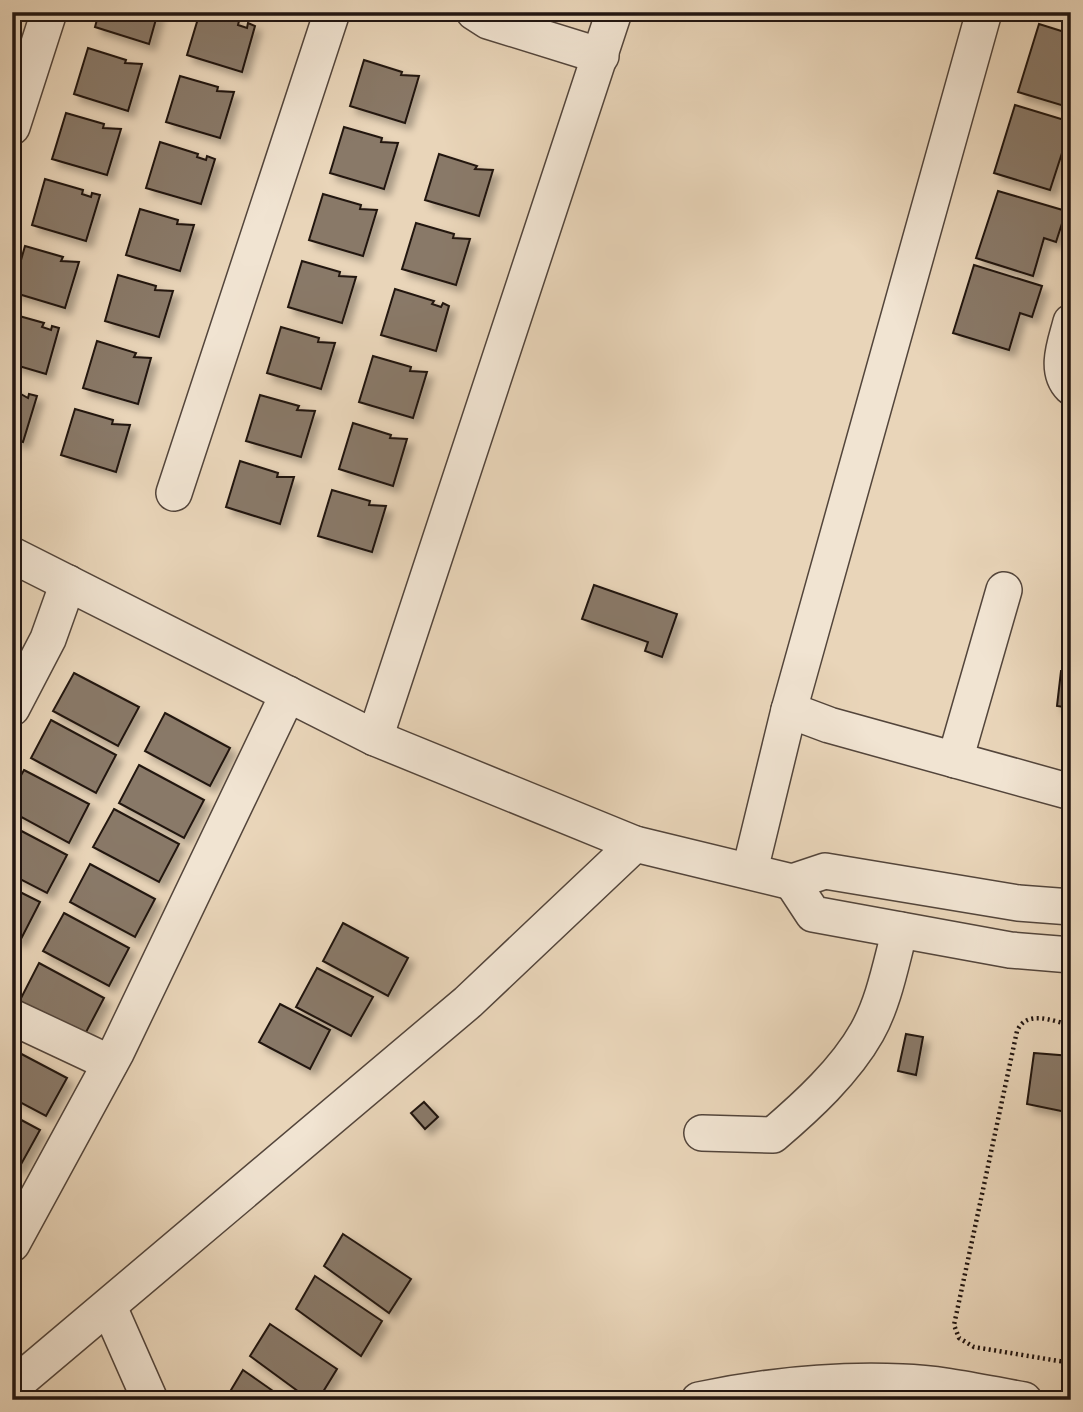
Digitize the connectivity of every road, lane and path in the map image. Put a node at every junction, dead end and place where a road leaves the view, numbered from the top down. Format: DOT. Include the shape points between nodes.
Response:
graph roads {
  1 [pos="49,12"];
  2 [pos="332,12"];
  3 [pos="474,12"];
  4 [pos="614,12"];
  5 [pos="984,12"];
  6 [pos="601,57"];
  7 [pos="12,127"];
  8 [pos="1071,322"];
  9 [pos="1071,387"];
  10 [pos="174,493"];
  11 [pos="12,555"];
  12 [pos="68,583"];
  13 [pos="1004,590"];
  14 [pos="288,694"];
  15 [pos="12,708"];
  16 [pos="789,710"];
  17 [pos="374,738"];
  18 [pos="955,760"];
  19 [pos="1071,792"];
  20 [pos="635,844"];
  21 [pos="750,870"];
  22 [pos="792,882"];
  23 [pos="1071,907"];
  24 [pos="900,930"];
  25 [pos="1071,955"];
  26 [pos="12,1017"];
  27 [pos="1071,1025"];
  28 [pos="110,1063"];
  29 [pos="702,1133"];
  30 [pos="12,1244"];
  31 [pos="109,1307"];
  32 [pos="1071,1363"];
  33 [pos="12,1387"];
  34 [pos="150,1400"];
  35 [pos="699,1400"];
  36 [pos="1024,1400"];
  1 -- 7 [label="street"];
  2 -- 10 [label="street"];
  3 -- 6 [label="street" via="488,21"];
  4 -- 6 [label="street"];
  5 -- 16 [label="street"];
  6 -- 17 [label="street"];
  8 -- 9 [label="street" via="1062,362 1064,380"];
  11 -- 12 [label="street"];
  12 -- 14 [label="street"];
  12 -- 15 [label="street" via="48,639"];
  13 -- 18 [label="street"];
  14 -- 17 [label="street"];
  14 -- 28 [label="street"];
  16 -- 18 [label="street"];
  16 -- 21 [label="street"];
  17 -- 20 [label="street"];
  18 -- 19 [label="street"];
  20 -- 21 [label="street"];
  20 -- 31 [label="street" via="468,1002"];
  21 -- 22 [label="street"];
  22 -- 23 [label="street" via="825,871 1018,903"];
  22 -- 24 [label="street" via="813,914"];
  24 -- 25 [label="street" via="1010,950"];
  24 -- 29 [label="street" via="868,1031 797,1114 773,1135"];
  26 -- 28 [label="street"];
  27 -- 32 [label="path" via="1032,1018 1017,1031 954,1325 959,1338 974,1347"];
  28 -- 30 [label="street"];
  31 -- 33 [label="street"];
  31 -- 34 [label="street"];
  35 -- 36 [label="street" via="787,1384 904,1382"];
}
